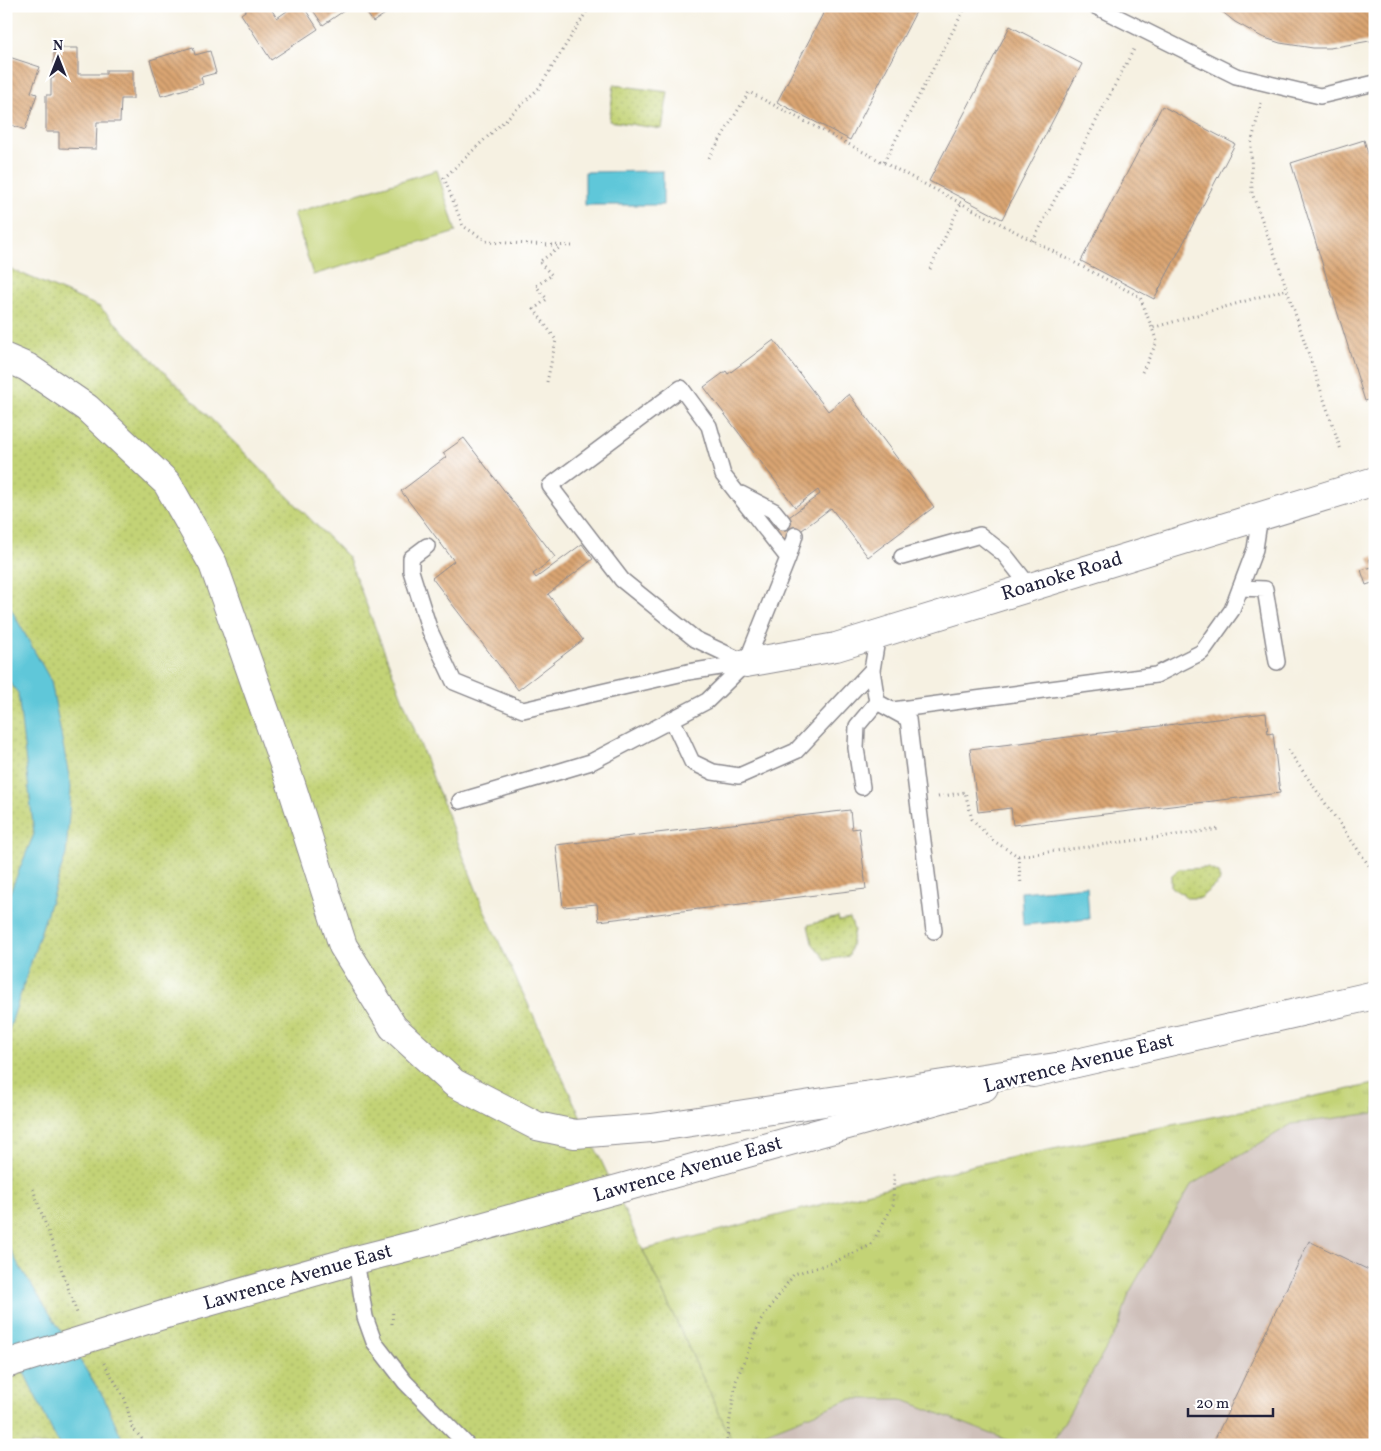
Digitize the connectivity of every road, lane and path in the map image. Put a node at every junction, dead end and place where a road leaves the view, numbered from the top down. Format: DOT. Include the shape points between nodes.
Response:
graph roads {
  1 [pos="590,6"];
  2 [pos="966,6"];
  3 [pos="1104,8"];
  4 [pos="1144,30"];
  5 [pos="1266,83"];
  6 [pos="1375,83"];
  7 [pos="708,158"];
  8 [pos="884,162"];
  9 [pos="961,203"];
  10 [pos="1033,241"];
  11 [pos="562,246"];
  12 [pos="572,246"];
  13 [pos="930,269"];
  14 [pos="1286,289"];
  15 [pos="1152,328"];
  16 [pos="6,358"];
  17 [pos="1142,372"];
  18 [pos="547,382"];
  19 [pos="1341,450"];
  20 [pos="1375,481"];
  21 [pos="736,491"];
  22 [pos="1260,516"];
  23 [pos="783,522"];
  24 [pos="795,535"];
  25 [pos="427,546"];
  26 [pos="902,557"];
  27 [pos="788,558"];
  28 [pos="1030,587"];
  29 [pos="1240,588"];
  30 [pos="878,634"];
  31 [pos="1277,662"];
  32 [pos="746,663"];
  33 [pos="872,670"];
  34 [pos="878,702"];
  35 [pos="893,710"];
  36 [pos="672,719"];
  37 [pos="1288,750"];
  38 [pos="862,787"];
  39 [pos="918,800"];
  40 [pos="460,801"];
  41 [pos="1220,829"];
  42 [pos="1018,856"];
  43 [pos="1375,874"];
  44 [pos="1021,884"];
  45 [pos="934,931"];
  46 [pos="1375,995"];
  47 [pos="1056,1067"];
  48 [pos="894,1171"];
  49 [pos="356,1260"];
  50 [pos="6,1364"];
  51 [pos="466,1445"];
  52 [pos="726,1445"];
  1 -- 11 [label="path" via="538,88 444,178 463,226 488,242"];
  2 -- 8 [label="path"];
  3 -- 4 [label="lane"];
  4 -- 5 [label="lane" via="1236,76"];
  4 -- 10 [label="path"];
  5 -- 6 [label="lane" via="1320,96"];
  5 -- 14 [label="path" via="1251,145 1252,193"];
  7 -- 8 [label="path" via="749,92"];
  8 -- 9 [label="path"];
  9 -- 10 [label="path"];
  9 -- 13 [label="path"];
  10 -- 15 [label="path" via="1140,297"];
  11 -- 12 [label="path"];
  11 -- 18 [label="path" via="538,262 552,275 536,286 548,299 534,309 556,340"];
  14 -- 15 [label="path"];
  14 -- 19 [label="path"];
  15 -- 17 [label="path" via="1157,342"];
  16 -- 47 [label="main road" via="27,367 88,408 167,483 213,564 291,784 343,946 393,1027 454,1083 537,1126 575,1134 652,1128"];
  20 -- 22 [label="main road, Roanoke Road"];
  21 -- 23 [label="lane" via="774,511"];
  21 -- 27 [label="lane"];
  21 -- 32 [label="lane" via="723,474 709,426 681,388 550,486 622,580 695,639"];
  22 -- 28 [label="main road, Roanoke Road"];
  22 -- 29 [label="lane" via="1255,549"];
  24 -- 27 [label="lane"];
  25 -- 32 [label="lane" via="411,558 411,571 430,631 454,682 523,710 688,672"];
  26 -- 28 [label="lane" via="980,535 1004,554"];
  27 -- 32 [label="lane"];
  28 -- 30 [label="main road, Roanoke Road"];
  29 -- 31 [label="lane" via="1265,589"];
  29 -- 35 [label="lane" via="1232,610 1202,652 1156,675"];
  30 -- 32 [label="main road, Roanoke Road" via="836,647"];
  30 -- 33 [label="lane"];
  32 -- 36 [label="lane" via="707,701"];
  33 -- 34 [label="lane"];
  33 -- 36 [label="lane" via="796,751 740,776 713,772 692,762"];
  34 -- 35 [label="lane"];
  34 -- 38 [label="lane" via="858,726 856,748"];
  35 -- 39 [label="lane" via="908,719"];
  36 -- 40 [label="lane" via="590,762"];
  37 -- 43 [label="path"];
  39 -- 42 [label="path" via="965,792 972,819 992,840"];
  39 -- 45 [label="lane"];
  41 -- 42 [label="path"];
  42 -- 44 [label="path"];
  46 -- 47 [label="main road, Lawrence Avenue East"];
  47 -- 49 [label="main road, Lawrence Avenue East" via="478,1229"];
  48 -- 52 [label="path" via="893,1205 870,1245 832,1263 794,1274 760,1322 736,1381"];
  49 -- 50 [label="main road, Lawrence Avenue East, bridge"];
  49 -- 51 [label="lane" via="374,1342 405,1382"];
}
